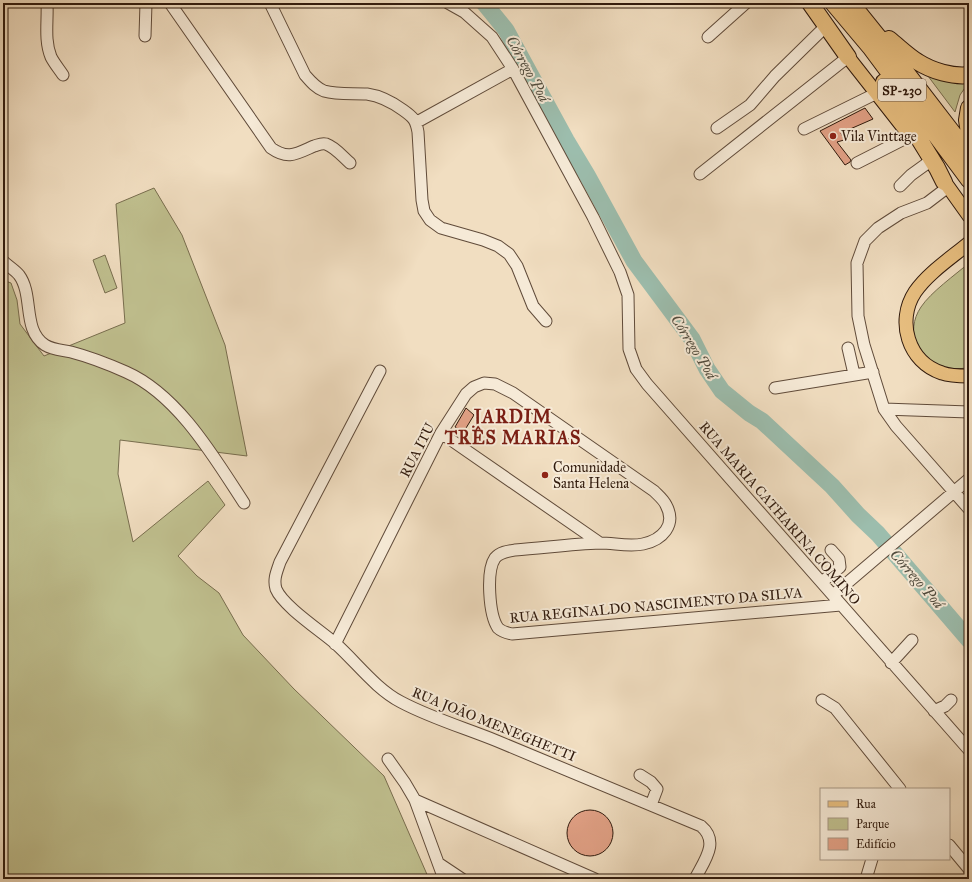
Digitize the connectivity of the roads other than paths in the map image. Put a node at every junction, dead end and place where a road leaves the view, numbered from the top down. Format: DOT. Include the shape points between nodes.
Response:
graph roads {
  1 [pos="47,3"];
  2 [pos="146,3"];
  3 [pos="170,3"];
  4 [pos="270,3"];
  5 [pos="448,3"];
  6 [pos="746,3"];
  7 [pos="810,3"];
  8 [pos="833,3"];
  9 [pos="854,7"];
  10 [pos="827,25"];
  11 [pos="145,36"];
  12 [pos="708,37"];
  13 [pos="870,47"];
  14 [pos="848,57"];
  15 [pos="513,69"];
  16 [pos="63,75"];
  17 [pos="969,75"];
  18 [pos="877,93"];
  19 [pos="969,108"];
  20 [pos="416,122"];
  21 [pos="717,128"];
  22 [pos="804,129"];
  23 [pos="969,133"];
  24 [pos="910,136"];
  25 [pos="969,154"];
  26 [pos="929,162"];
  27 [pos="350,163"];
  28 [pos="857,163"];
  29 [pos="700,174"];
  30 [pos="969,180"];
  31 [pos="946,184"];
  32 [pos="900,186"];
  33 [pos="969,216"];
  34 [pos="969,243"];
  35 [pos="3,261"];
  36 [pos="546,321"];
  37 [pos="848,348"];
  38 [pos="380,371"];
  39 [pos="873,372"];
  40 [pos="854,374"];
  41 [pos="969,376"];
  42 [pos="775,388"];
  43 [pos="884,409"];
  44 [pos="969,412"];
  45 [pos="441,433"];
  46 [pos="969,479"];
  47 [pos="954,492"];
  48 [pos="244,503"];
  49 [pos="969,509"];
  50 [pos="658,538"];
  51 [pos="600,543"];
  52 [pos="831,550"];
  53 [pos="822,582"];
  54 [pos="833,595"];
  55 [pos="841,605"];
  56 [pos="912,640"];
  57 [pos="335,644"];
  58 [pos="891,663"];
  59 [pos="822,700"];
  60 [pos="951,700"];
  61 [pos="934,711"];
  62 [pos="969,750"];
  63 [pos="388,759"];
  64 [pos="640,775"];
  65 [pos="895,786"];
  66 [pos="414,800"];
  67 [pos="651,805"];
  68 [pos="950,846"];
  69 [pos="872,860"];
  70 [pos="438,863"];
  71 [pos="969,868"];
  72 [pos="444,879"];
  73 [pos="462,879"];
  74 [pos="595,879"];
  75 [pos="695,879"];
  76 [pos="866,879"];
  1 -- 16 [label="street" via="48,49"];
  2 -- 11 [label="street"];
  3 -- 27 [label="street" via="271,148 286,155 325,144"];
  4 -- 20 [label="street" via="305,75 313,85 324,91 369,94 382,98 394,104"];
  5 -- 15 [label="street, RUA MARIA CATHARINA COMINO" via="464,12 492,37"];
  6 -- 12 [label="street"];
  7 -- 10 [label="highway"];
  8 -- 13 [label="highway, SP-230"];
  9 -- 17 [label="highway" via="919,63 952,74"];
  9 -- 25 [label="highway, SP-230"];
  10 -- 14 [label="highway"];
  10 -- 21 [label="street" via="775,76 750,105"];
  13 -- 30 [label="highway, SP-230"];
  13 -- 31 [label="highway" via="882,78"];
  14 -- 18 [label="main road"];
  14 -- 29 [label="street"];
  15 -- 20 [label="street"];
  15 -- 53 [label="street, RUA MARIA CATHARINA COMINO" via="620,272 628,295 629,349 636,369"];
  18 -- 22 [label="street"];
  18 -- 24 [label="main road"];
  19 -- 23 [label="highway"];
  20 -- 36 [label="street" via="424,211 430,220 441,228 483,240 509,254 517,266 533,306"];
  24 -- 26 [label="main road"];
  24 -- 28 [label="street"];
  26 -- 31 [label="main road"];
  26 -- 32 [label="street"];
  31 -- 33 [label="main road"];
  31 -- 39 [label="street" via="927,203 900,213 878,228 865,241 857,263 858,316"];
  34 -- 41 [label="main road" via="920,285 906,314 908,339 916,354 928,366 950,375"];
  35 -- 48 [label="street" via="19,275 24,284 30,316 38,338 55,350 97,360 127,372 151,387 187,420"];
  37 -- 40 [label="street"];
  38 -- 57 [label="street, RUA JOÃO MENEGHETTI" via="280,562 274,580 281,597"];
  39 -- 40 [label="street"];
  39 -- 43 [label="street"];
  40 -- 42 [label="street"];
  43 -- 44 [label="street"];
  43 -- 47 [label="street"];
  45 -- 50 [label="street, RUA ITU" via="466,394 484,383 495,384 513,393 654,491 666,503 670,512 670,523 666,532"];
  45 -- 51 [label="street"];
  45 -- 57 [label="street, RUA ITU"];
  46 -- 47 [label="street"];
  47 -- 49 [label="street"];
  47 -- 54 [label="street"];
  50 -- 51 [label="street, RUA REGINALDO NASCIMENTO DA SILVA" via="643,544"];
  51 -- 55 [label="street, RUA REGINALDO NASCIMENTO DA SILVA" via="515,550 496,557 492,565 489,594 499,628 512,634"];
  52 -- 53 [label="street" via="839,559 840,567"];
  53 -- 54 [label="street, RUA MARIA CATHARINA COMINO"];
  54 -- 55 [label="street, RUA MARIA CATHARINA COMINO"];
  55 -- 58 [label="street, RUA MARIA CATHARINA COMINO"];
  56 -- 58 [label="street"];
  57 -- 67 [label="street, RUA JOÃO MENEGHETTI" via="379,686 400,702"];
  58 -- 61 [label="street, RUA MARIA CATHARINA COMINO"];
  59 -- 65 [label="street" via="835,708"];
  60 -- 61 [label="street"];
  61 -- 62 [label="street, RUA MARIA CATHARINA COMINO"];
  63 -- 66 [label="street"];
  64 -- 67 [label="street" via="657,789"];
  66 -- 70 [label="street"];
  66 -- 74 [label="street"];
  67 -- 75 [label="street, RUA JOÃO MENEGHETTI" via="701,826 707,831 710,844"];
  68 -- 71 [label="street"];
  69 -- 76 [label="street"];
  70 -- 72 [label="street"];
  70 -- 73 [label="street"];
}
